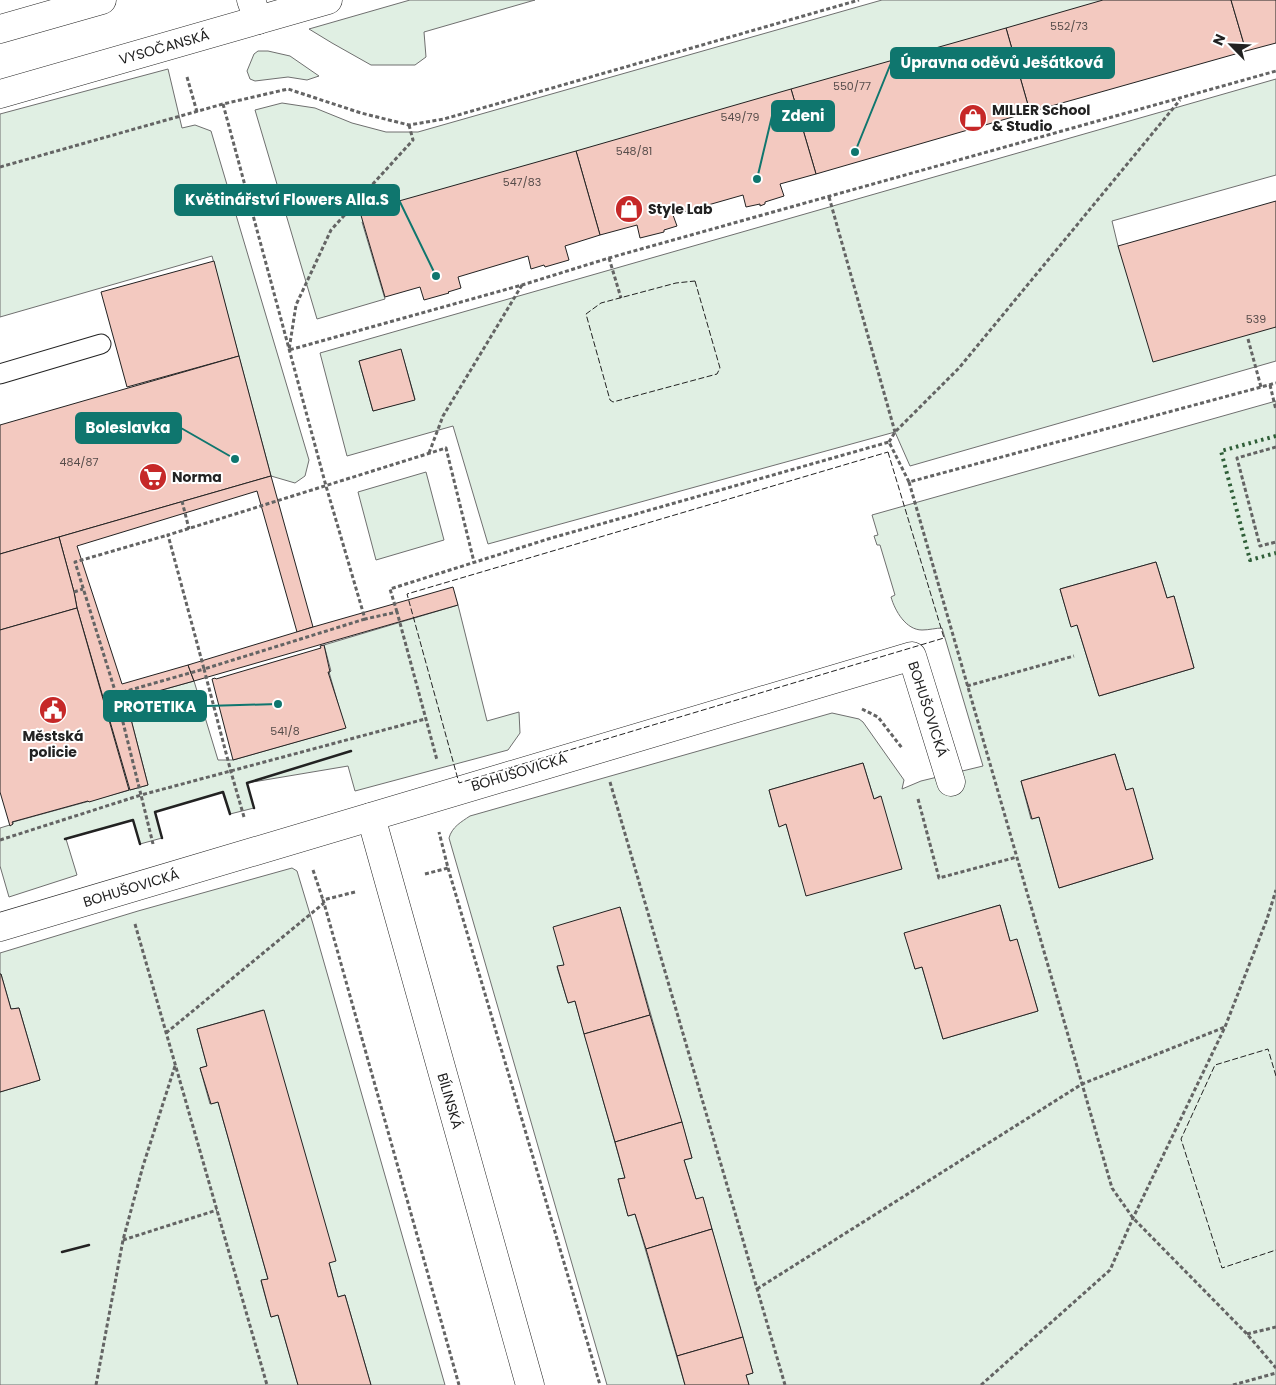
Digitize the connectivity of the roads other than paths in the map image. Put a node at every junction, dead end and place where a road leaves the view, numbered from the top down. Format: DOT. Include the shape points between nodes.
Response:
graph roads {
  1 [pos="102,0"];
  2 [pos="328,0"];
  3 [pos="254,10"];
  4 [pos="0,29"];
  5 [pos="0,94"];
  6 [pos="101,344"];
  7 [pos="0,374"];
  8 [pos="951,782"];
  9 [pos="371,817"];
  10 [pos="0,926"];
  11 [pos="530,1385"];
  1 -- 4 [label="street"];
  2 -- 3 [label="street, VYSOČANSKÁ"];
  3 -- 5 [label="street, VYSOČANSKÁ"];
  6 -- 7 [label="lane"];
  8 -- 9 [label="street, BOHUŠOVICKÁ" via="912,656"];
  9 -- 10 [label="street, BOHUŠOVICKÁ"];
  9 -- 11 [label="street, BÍLINSKÁ"];
}
